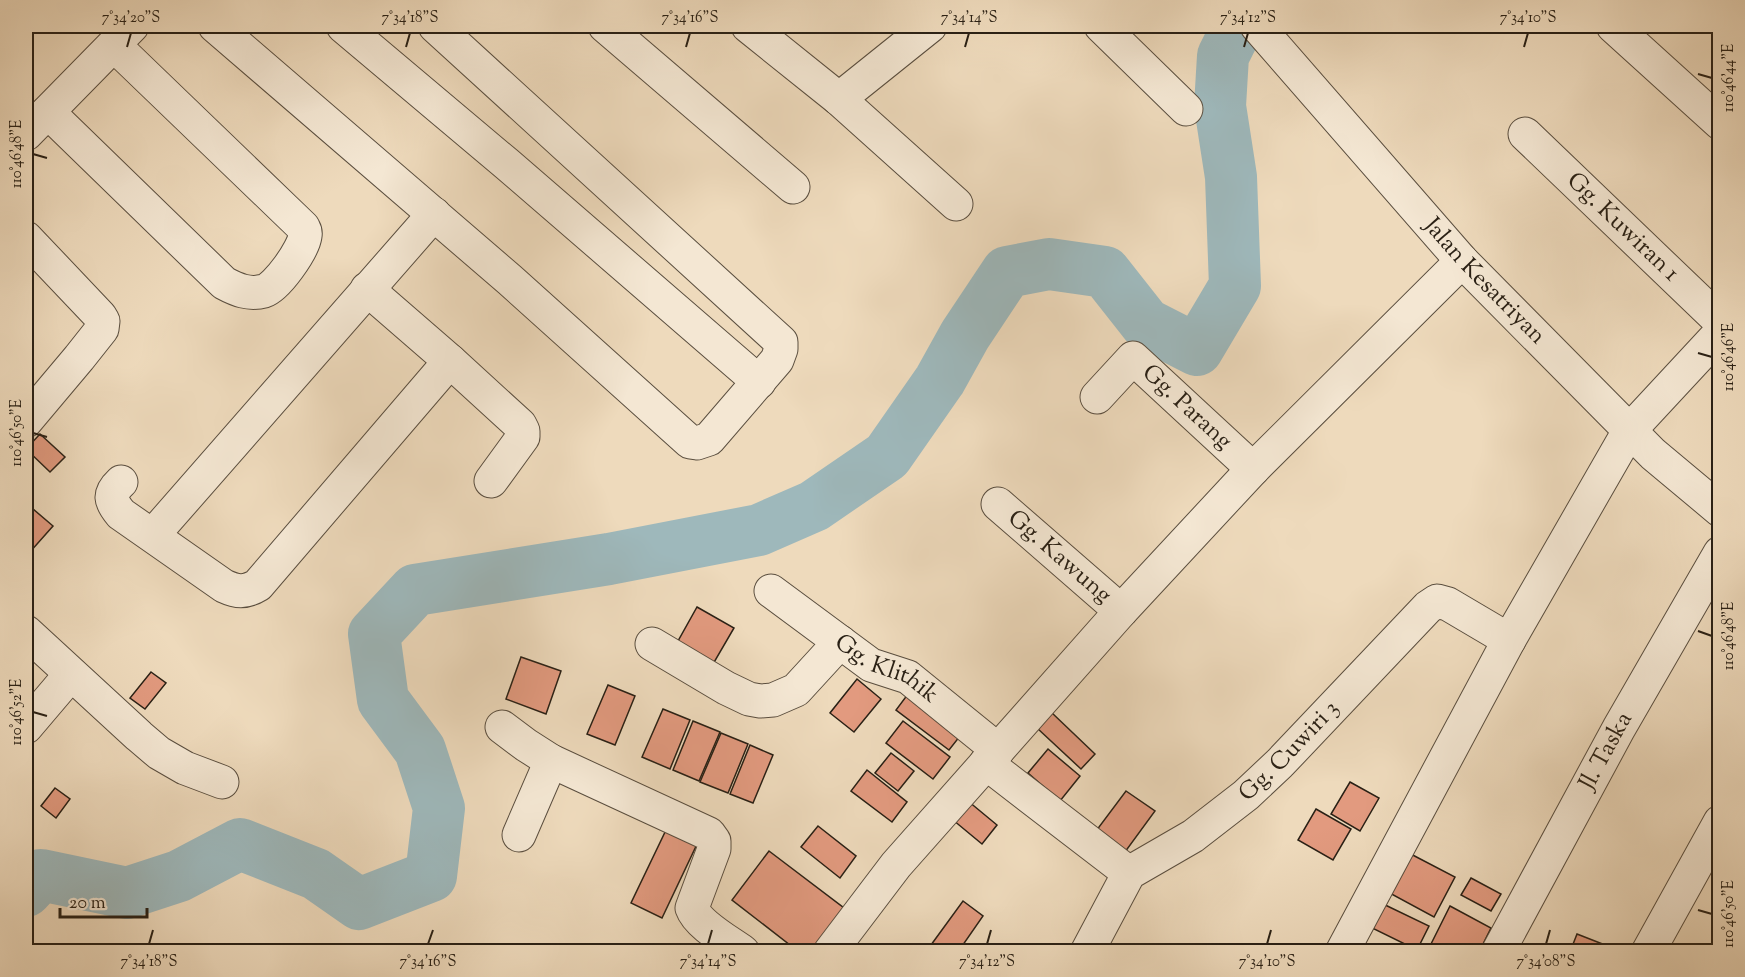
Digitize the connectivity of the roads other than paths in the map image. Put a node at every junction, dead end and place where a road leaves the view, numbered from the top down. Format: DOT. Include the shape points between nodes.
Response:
graph roads {
  1 [pos="215,26"];
  2 [pos="343,26"];
  3 [pos="435,26"];
  4 [pos="605,26"];
  5 [pos="748,26"];
  6 [pos="930,26"];
  7 [pos="1101,26"];
  8 [pos="1613,26"];
  9 [pos="1262,31"];
  10 [pos="123,35"];
  11 [pos="839,99"];
  12 [pos="1186,109"];
  13 [pos="37,123"];
  14 [pos="1719,123"];
  15 [pos="1525,134"];
  16 [pos="793,187"];
  17 [pos="956,204"];
  18 [pos="434,214"];
  19 [pos="26,238"];
  20 [pos="1462,261"];
  21 [pos="367,289"];
  22 [pos="1719,321"];
  23 [pos="1719,333"];
  24 [pos="450,361"];
  25 [pos="759,382"];
  26 [pos="1097,397"];
  27 [pos="26,421"];
  28 [pos="1629,431"];
  29 [pos="1253,469"];
  30 [pos="491,481"];
  31 [pos="121,482"];
  32 [pos="998,504"];
  33 [pos="1719,510"];
  34 [pos="153,535"];
  35 [pos="1719,553"];
  36 [pos="771,591"];
  37 [pos="1121,611"];
  38 [pos="26,632"];
  39 [pos="1509,640"];
  40 [pos="840,642"];
  41 [pos="652,644"];
  42 [pos="71,674"];
  43 [pos="26,727"];
  44 [pos="502,727"];
  45 [pos="992,756"];
  46 [pos="551,761"];
  47 [pos="222,782"];
  48 [pos="1719,822"];
  49 [pos="519,835"];
  50 [pos="1129,873"];
  51 [pos="1354,948"];
  52 [pos="742,951"];
  53 [pos="830,951"];
  54 [pos="1087,951"];
  55 [pos="1498,951"];
  56 [pos="1648,951"];
  1 -- 18 [label="street"];
  2 -- 25 [label="street"];
  3 -- 25 [label="street" via="781,342 777,360"];
  4 -- 16 [label="street"];
  5 -- 11 [label="street"];
  6 -- 11 [label="street"];
  7 -- 12 [label="street"];
  8 -- 14 [label="street"];
  9 -- 20 [label="street, Jalan Kesatriyan"];
  10 -- 13 [label="street"];
  10 -- 13 [label="street" via="303,227 306,234 302,244 275,285 251,293 224,283"];
  11 -- 17 [label="street"];
  15 -- 22 [label="street, Gg. Kuwiran 1"];
  18 -- 21 [label="street"];
  18 -- 25 [label="street" via="690,442 709,439"];
  19 -- 27 [label="street" via="100,316 103,324"];
  20 -- 28 [label="street, Jalan Kesatriyan"];
  20 -- 29 [label="street"];
  21 -- 24 [label="street"];
  21 -- 34 [label="street"];
  23 -- 28 [label="street"];
  24 -- 30 [label="street" via="523,431 519,443"];
  24 -- 34 [label="street" via="252,589 239,591 224,586"];
  26 -- 29 [label="street, Gg. Parang" via="1133,357"];
  28 -- 33 [label="street, Jalan Kesatriyan"];
  28 -- 39 [label="street"];
  29 -- 37 [label="street"];
  31 -- 34 [label="street" via="113,489 113,504 121,514"];
  32 -- 37 [label="street, Gg. Kawung"];
  35 -- 55 [label="street, Jl. Taska" via="1618,728"];
  36 -- 40 [label="street, Gg. Klithik"];
  37 -- 45 [label="street"];
  38 -- 42 [label="street"];
  39 -- 50 [label="street, Gg. Cuwiri 3" via="1437,601 1246,795 1193,836"];
  39 -- 51 [label="street"];
  40 -- 41 [label="street" via="796,690 760,701 738,695"];
  40 -- 45 [label="street, Gg. Klithik" via="872,665 908,677"];
  42 -- 43 [label="street"];
  42 -- 47 [label="street" via="159,753"];
  44 -- 46 [label="street"];
  45 -- 50 [label="street, Gg. Klithik"];
  45 -- 53 [label="street" via="896,865"];
  46 -- 49 [label="street"];
  46 -- 52 [label="street" via="709,834 714,849 693,913"];
  48 -- 56 [label="street"];
  50 -- 54 [label="street"];
}
